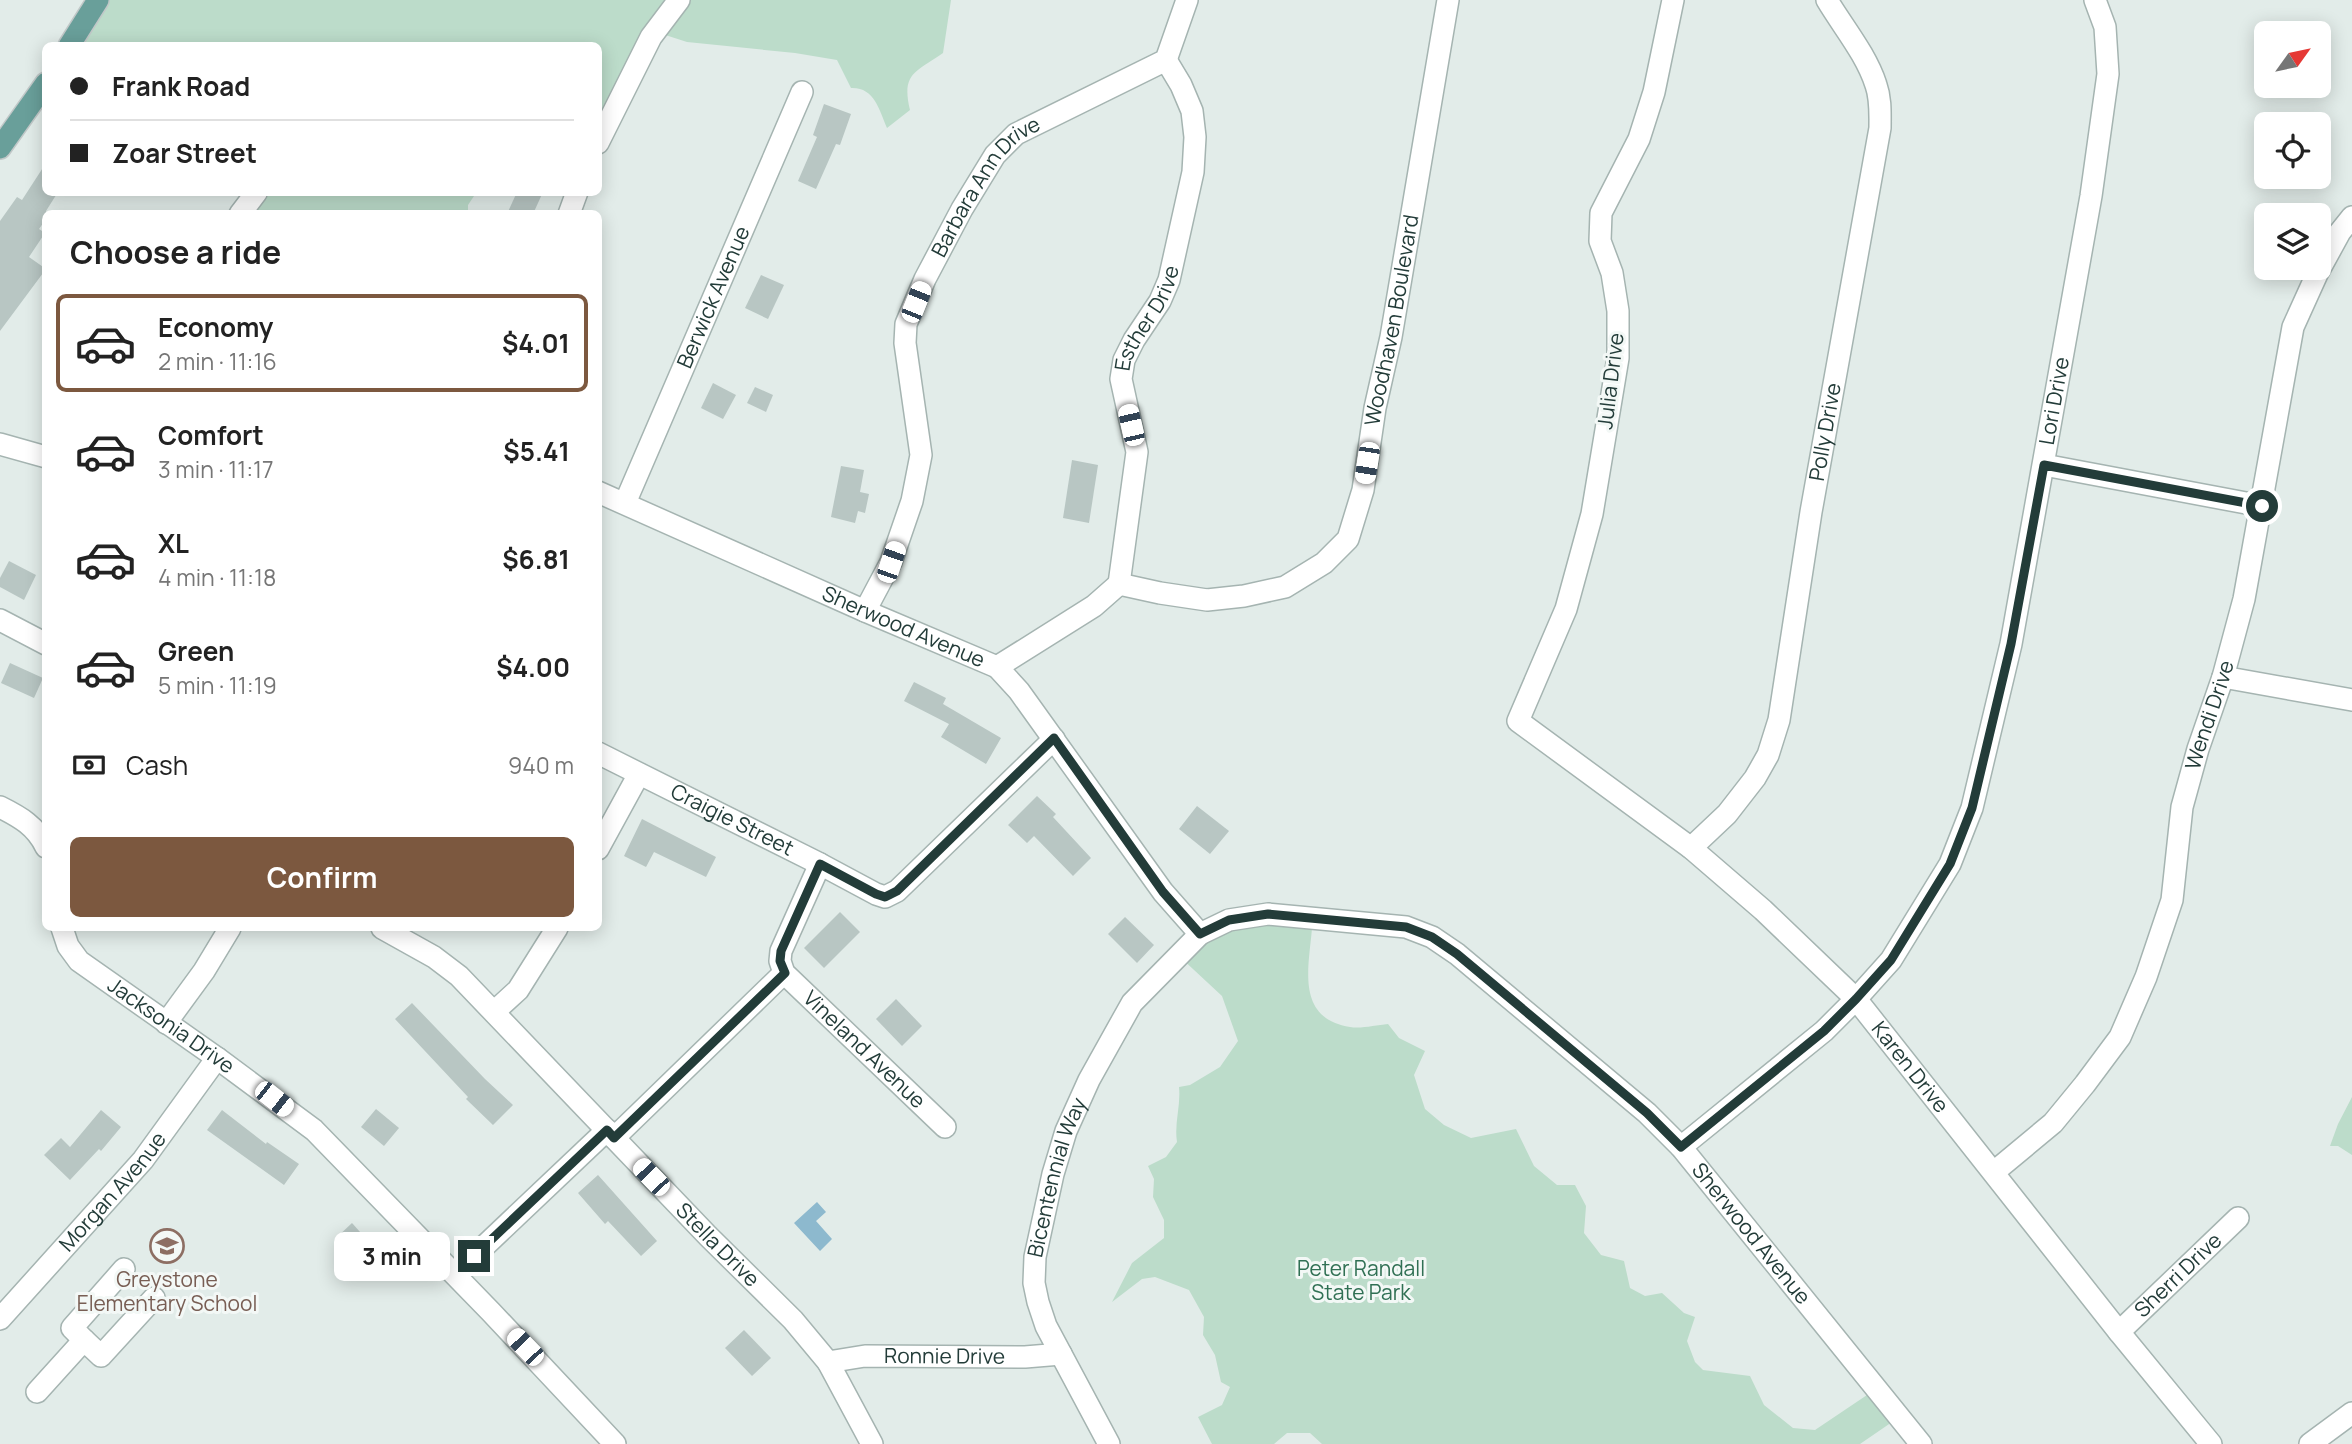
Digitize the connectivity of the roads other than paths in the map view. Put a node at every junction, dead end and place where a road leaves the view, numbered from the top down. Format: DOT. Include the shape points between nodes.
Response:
graph roads {
  1 [pos="98,0"];
  2 [pos="680,0"];
  3 [pos="1188,0"];
  4 [pos="1448,0"];
  5 [pos="1674,0"];
  6 [pos="1827,0"];
  7 [pos="2095,0"];
  8 [pos="72,42"];
  9 [pos="1166,60"];
  10 [pos="42,89"];
  11 [pos="802,92"];
  12 [pos="602,135"];
  13 [pos="0,148"];
  14 [pos="254,196"];
  15 [pos="243,210"];
  16 [pos="2352,217"];
  17 [pos="0,444"];
  18 [pos="42,456"];
  19 [pos="2044,465"];
  20 [pos="602,494"];
  21 [pos="625,503"];
  22 [pos="2262,506"];
  23 [pos="1119,584"];
  24 [pos="864,611"];
  25 [pos="0,620"];
  26 [pos="42,642"];
  27 [pos="998,667"];
  28 [pos="2223,677"];
  29 [pos="2352,700"];
  30 [pos="1518,721"];
  31 [pos="1054,738"];
  32 [pos="602,755"];
  33 [pos="639,774"];
  34 [pos="0,807"];
  35 [pos="42,838"];
  36 [pos="602,842"];
  37 [pos="1692,849"];
  38 [pos="820,864"];
  39 [pos="63,931"];
  40 [pos="228,931"];
  41 [pos="387,931"];
  42 [pos="555,931"];
  43 [pos="1200,934"];
  44 [pos="785,973"];
  45 [pos="1856,999"];
  46 [pos="495,1011"];
  47 [pos="166,1023"];
  48 [pos="217,1058"];
  49 [pos="945,1127"];
  50 [pos="610,1134"];
  51 [pos="1681,1147"];
  52 [pos="1994,1172"];
  53 [pos="2238,1218"];
  54 [pos="124,1269"];
  55 [pos="454,1274"];
  56 [pos="154,1298"];
  57 [pos="0,1319"];
  58 [pos="2119,1332"];
  59 [pos="84,1340"];
  60 [pos="1061,1354"];
  61 [pos="828,1362"];
  62 [pos="37,1392"];
  63 [pos="2352,1413"];
  64 [pos="615,1444"];
  65 [pos="872,1444"];
  66 [pos="1109,1444"];
  67 [pos="1921,1444"];
  68 [pos="2211,1444"];
  69 [pos="2310,1444"];
  1 -- 8 [label="main road"];
  2 -- 12 [label="street" via="651,37"];
  3 -- 9 [label="street"];
  4 -- 23 [label="street, Woodhaven Boulevard" via="1363,490 1348,539 1324,564 1285,587 1244,596 1206,600"];
  5 -- 30 [label="street, Julia Drive" via="1639,139 1601,213 1600,241 1612,273 1618,312 1618,358 1592,513 1566,610"];
  6 -- 37 [label="street, Polly Drive" via="1867,63 1880,104 1880,128 1779,720 1755,778"];
  7 -- 19 [label="street, Lori Drive" via="2105,27 2108,74"];
  9 -- 23 [label="street, Esther Drive" via="1192,111 1193,172 1170,280 1124,360 1121,379 1137,452"];
  9 -- 24 [label="street, Barbara Ann Drive" via="1016,134 995,155 962,209 906,324 921,455 912,501 891,562"];
  10 -- 13 [label="main road"];
  11 -- 21 [label="street, Berwick Avenue"];
  14 -- 15 [label="street"];
  16 -- 22 [label="street, Wendi Drive" via="2317,274 2293,327"];
  17 -- 18 [label="street"];
  19 -- 22 [label="street"];
  19 -- 45 [label="street, Lori Drive" via="2011,644 1972,808 1950,864 1891,960"];
  20 -- 21 [label="street, Sherwood Avenue"];
  21 -- 24 [label="street, Sherwood Avenue"];
  22 -- 28 [label="street, Wendi Drive"];
  23 -- 27 [label="street" via="1094,606"];
  24 -- 27 [label="street, Sherwood Avenue"];
  25 -- 26 [label="street"];
  27 -- 31 [label="street, Sherwood Avenue"];
  28 -- 29 [label="street"];
  28 -- 52 [label="street, Wendi Drive" via="2182,807 2172,900 2120,1037 2053,1123"];
  30 -- 37 [label="street, Karen Drive"];
  31 -- 38 [label="street, Craigie Street" via="897,891 885,897 876,894"];
  31 -- 43 [label="street, Sherwood Avenue" via="1163,892"];
  32 -- 33 [label="street, Craigie Street"];
  33 -- 36 [label="street"];
  33 -- 38 [label="street, Craigie Street"];
  34 -- 35 [label="street" via="19,816"];
  37 -- 45 [label="street, Karen Drive"];
  38 -- 44 [label="street" via="781,951"];
  39 -- 47 [label="street, Jacksonia Drive" via="79,961"];
  40 -- 47 [label="street"];
  41 -- 46 [label="street, Stella Drive" via="434,957"];
  42 -- 46 [label="street" via="519,990"];
  43 -- 51 [label="street, Sherwood Avenue" via="1229,920 1268,914 1406,927 1432,937 1647,1113"];
  43 -- 60 [label="street, Bicentennial Way" via="1132,1003 1066,1131 1035,1257 1034,1283 1046,1326"];
  44 -- 49 [label="street, Vineland Avenue"];
  44 -- 50 [label="street"];
  45 -- 51 [label="street, Lori Drive" via="1824,1031"];
  45 -- 52 [label="street, Karen Drive"];
  46 -- 50 [label="street, Stella Drive"];
  47 -- 48 [label="street, Jacksonia Drive"];
  48 -- 55 [label="street, Jacksonia Drive" via="314,1130"];
  48 -- 57 [label="street, Morgan Avenue" via="143,1160"];
  50 -- 55 [label="street"];
  50 -- 61 [label="street, Stella Drive" via="793,1320"];
  51 -- 67 [label="street, Sherwood Avenue"];
  52 -- 58 [label="street, Karen Drive"];
  53 -- 58 [label="street, Sherri Drive"];
  54 -- 59 [label="street" via="72,1328"];
  55 -- 64 [label="street, Jacksonia Drive"];
  56 -- 59 [label="street" via="102,1356"];
  58 -- 68 [label="street, Karen Drive"];
  59 -- 62 [label="street"];
  60 -- 61 [label="street, Ronnie Drive" via="865,1356"];
  60 -- 66 [label="street, Bicentennial Way"];
  61 -- 65 [label="street, Stella Drive"];
  63 -- 69 [label="street"];
}
